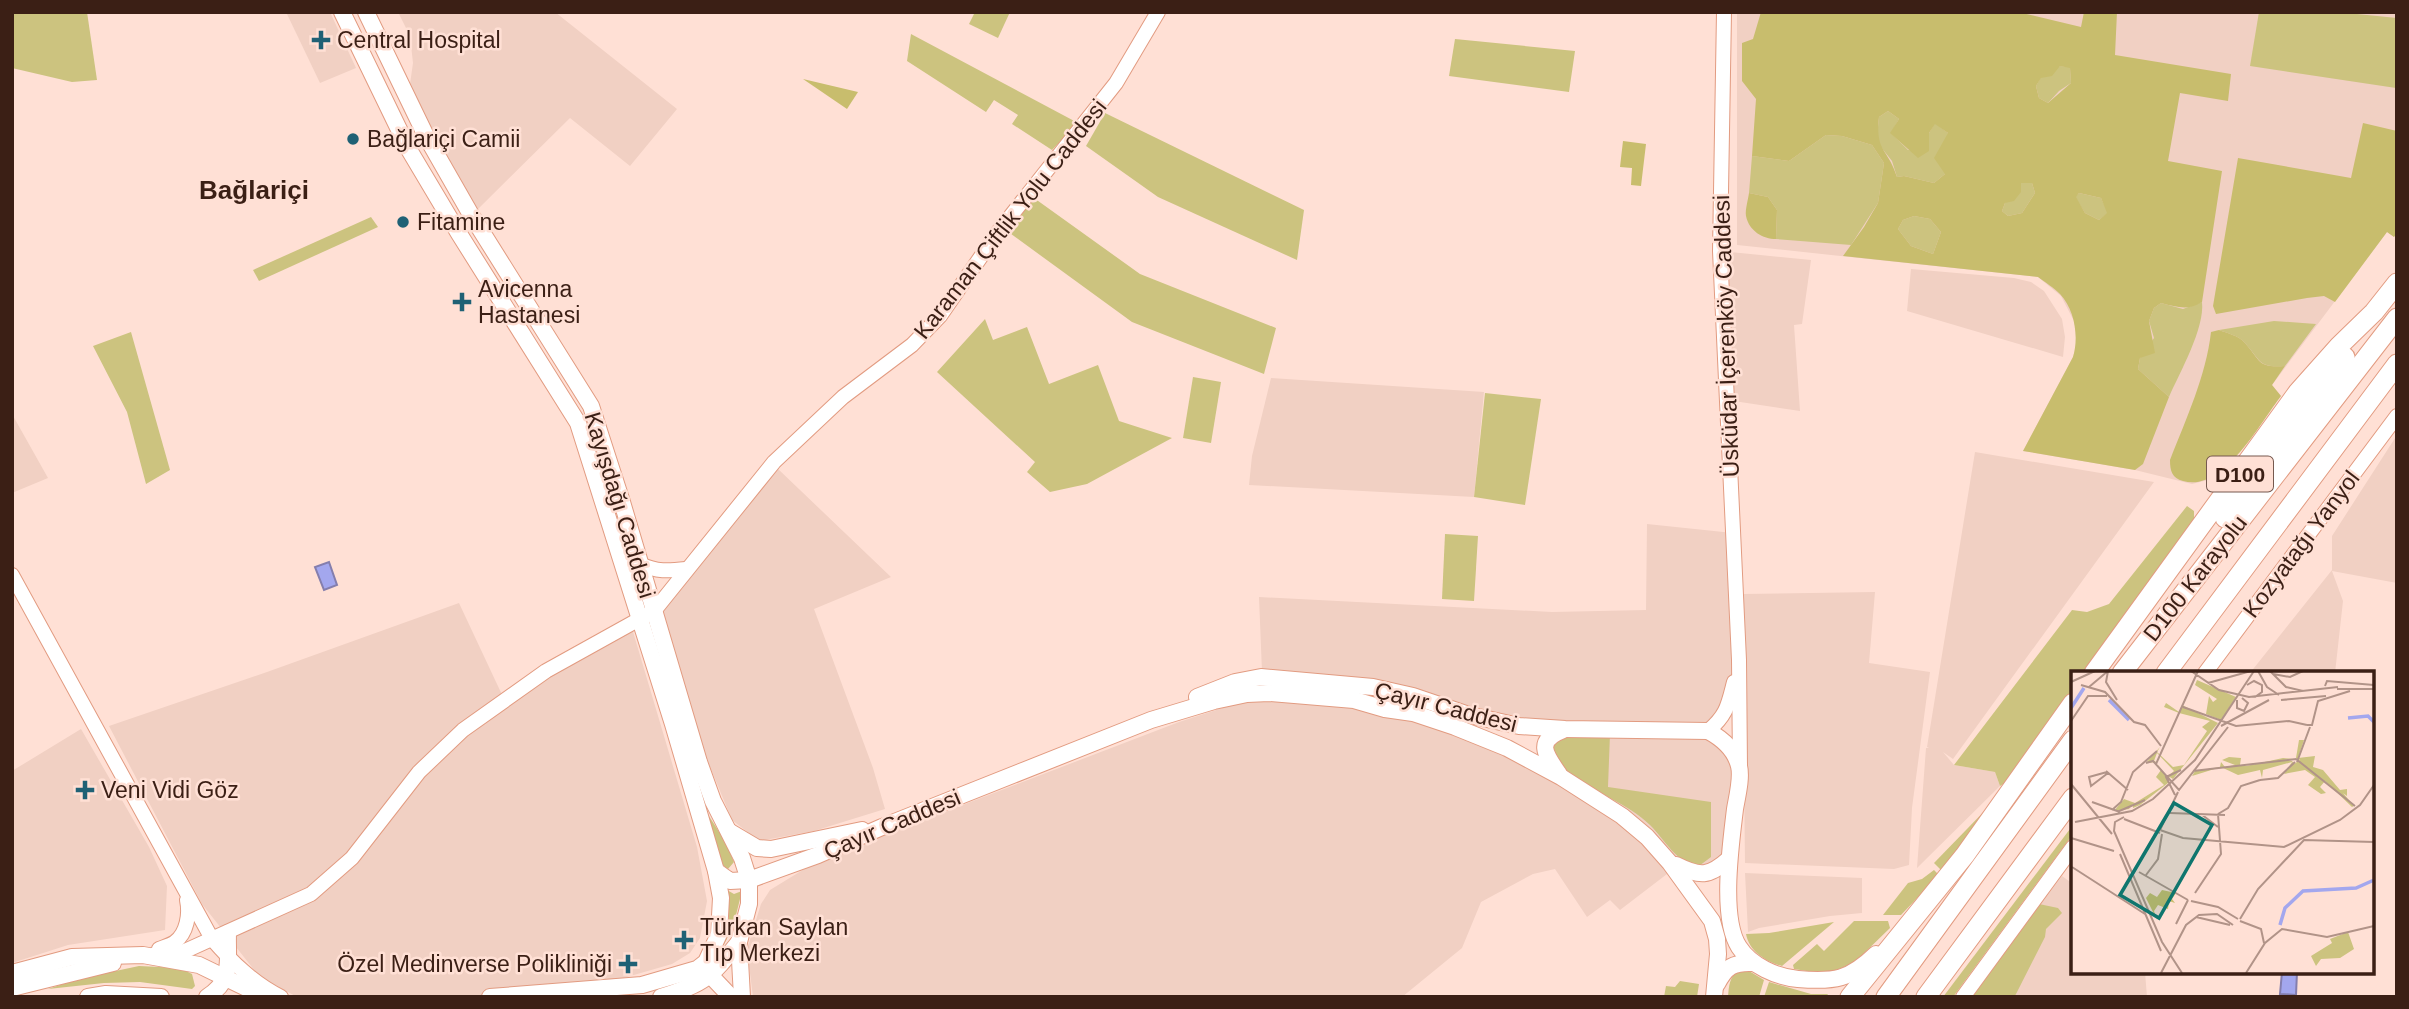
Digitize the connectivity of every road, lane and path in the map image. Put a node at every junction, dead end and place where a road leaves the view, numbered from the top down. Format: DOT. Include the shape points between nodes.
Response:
graph roads {
  1 [pos="342,12"];
  2 [pos="366,12"];
  3 [pos="1158,12"];
  4 [pos="1724,12"];
  5 [pos="2397,283"];
  6 [pos="2374,312"];
  7 [pos="2397,318"];
  8 [pos="2397,364"];
  9 [pos="2397,416"];
  10 [pos="640,564"];
  11 [pos="686,569"];
  12 [pos="12,575"];
  13 [pos="647,615"];
  14 [pos="1739,660"];
  15 [pos="2126,667"];
  16 [pos="2095,671"];
  17 [pos="2167,671"];
  18 [pos="2206,671"];
  19 [pos="2071,706"];
  20 [pos="1151,720"];
  21 [pos="1565,729"];
  22 [pos="1709,731"];
  23 [pos="2071,743"];
  24 [pos="1740,768"];
  25 [pos="1561,777"];
  26 [pos="2071,801"];
  27 [pos="882,827"];
  28 [pos="729,832"];
  29 [pos="2071,850"];
  30 [pos="1729,859"];
  31 [pos="1670,863"];
  32 [pos="716,871"];
  33 [pos="749,880"];
  34 [pos="182,886"];
  35 [pos="1913,917"];
  36 [pos="228,933"];
  37 [pos="212,939"];
  38 [pos="739,942"];
  39 [pos="143,955"];
  40 [pos="228,957"];
  41 [pos="1753,963"];
  42 [pos="199,965"];
  43 [pos="12,973"];
  44 [pos="678,976"];
  45 [pos="711,976"];
  46 [pos="227,979"];
  47 [pos="12,988"];
  48 [pos="1714,993"];
  49 [pos="88,997"];
  50 [pos="161,997"];
  51 [pos="195,997"];
  52 [pos="207,997"];
  53 [pos="265,997"];
  54 [pos="281,997"];
  55 [pos="490,997"];
  56 [pos="661,997"];
  57 [pos="731,997"];
  58 [pos="742,997"];
  59 [pos="1850,997"];
  60 [pos="1886,997"];
  61 [pos="1926,997"];
  62 [pos="1963,997"];
  1 -- 13 [label="main road, Kayışdağı Caddesi" via="408,148 578,423"];
  2 -- 10 [label="main road, Kayışdağı Caddesi" via="425,136 591,406"];
  3 -- 11 [label="main road, Karaman Çiftlik Yolu Caddesi" via="1116,83 998,232 940,316 774,462"];
  4 -- 14 [label="main road, Üsküdar İçerenköy Caddesi" via="1720,251"];
  5 -- 6 [label="highway, D100"];
  6 -- 15 [label="highway" via="2207,544"];
  6 -- 16 [label="highway, D100" via="2298,392"];
  7 -- 15 [label="highway, D100 Karayolu / D100"];
  8 -- 17 [label="highway, D100 Karayolu / D100"];
  9 -- 18 [label="main road, Kozyatağı Yanyol"];
  10 -- 11 [label="main road" via="665,572"];
  10 -- 13 [label="main road, Kayışdağı Caddesi"];
  11 -- 13 [label="main road, Karaman Çiftlik Yolu Caddesi"];
  12 -- 34 [label="main road"];
  13 -- 28 [label="main road, Kayışdağı Caddesi" via="713,801"];
  13 -- 32 [label="main road, Kayışdağı Caddesi"];
  13 -- 36 [label="main road" via="546,671 463,730 419,772 352,858 311,894"];
  14 -- 22 [label="main road, Üsküdar İçerenköy Caddesi" via="1727,709"];
  14 -- 24 [label="main road, Üsküdar İçerenköy Caddesi"];
  19 -- 35 [label="highway" via="1965,855"];
  20 -- 21 [label="main road, Çayır Caddesi" via="1235,682 1261,677 1373,687 1519,726"];
  20 -- 25 [label="main road, Çayır Caddesi" via="1247,694 1354,700 1455,727"];
  20 -- 27 [label="main road, Çayır Caddesi"];
  21 -- 22 [label="main road, Çayır Caddesi"];
  21 -- 25 [label="main road" via="1549,735 1545,743 1545,752"];
  22 -- 24 [label="main road" via="1723,740"];
  23 -- 60 [label="highway"];
  24 -- 30 [label="main road, Üsküdar İçerenköy Caddesi"];
  25 -- 31 [label="main road, Çayır Caddesi" via="1622,816"];
  26 -- 61 [label="highway"];
  27 -- 28 [label="main road" via="771,849 757,848"];
  27 -- 33 [label="main road, Çayır Caddesi"];
  28 -- 33 [label="main road, Kayışdağı Caddesi"];
  29 -- 62 [label="main road"];
  30 -- 31 [label="main road" via="1715,872 1693,873"];
  30 -- 41 [label="main road, Üsküdar İçerenköy Caddesi" via="1731,929 1739,948"];
  31 -- 48 [label="main road, Çayır Caddesi" via="1712,921 1718,954"];
  32 -- 33 [label="main road" via="730,881"];
  32 -- 44 [label="main road, Kayışdağı Caddesi" via="722,911 715,947 706,962"];
  33 -- 38 [label="main road, Kayışdağı Caddesi" via="749,904"];
  34 -- 37 [label="main road"];
  34 -- 39 [label="main road" via="190,912 187,924 176,942"];
  35 -- 41 [label="main road" via="1862,967 1844,978 1788,978"];
  35 -- 59 [label="highway"];
  36 -- 37 [label="main road"];
  36 -- 40 [label="main road"];
  37 -- 39 [label="main road" via="185,951"];
  37 -- 40 [label="main road"];
  38 -- 45 [label="main road"];
  38 -- 58 [label="main road, Kayışdağı Caddesi"];
  39 -- 42 [label="main road"];
  39 -- 43 [label="main road" via="72,957"];
  39 -- 47 [label="main road"];
  40 -- 46 [label="main road"];
  40 -- 54 [label="main road"];
  41 -- 48 [label="main road" via="1738,962 1725,968"];
  42 -- 46 [label="main road"];
  42 -- 51 [label="main road" via="207,978"];
  44 -- 45 [label="main road"];
  44 -- 55 [label="main road" via="630,986"];
  45 -- 56 [label="main road"];
  45 -- 57 [label="main road"];
  46 -- 52 [label="main road"];
  46 -- 53 [label="main road"];
  49 -- 50 [label="main road"];
}
